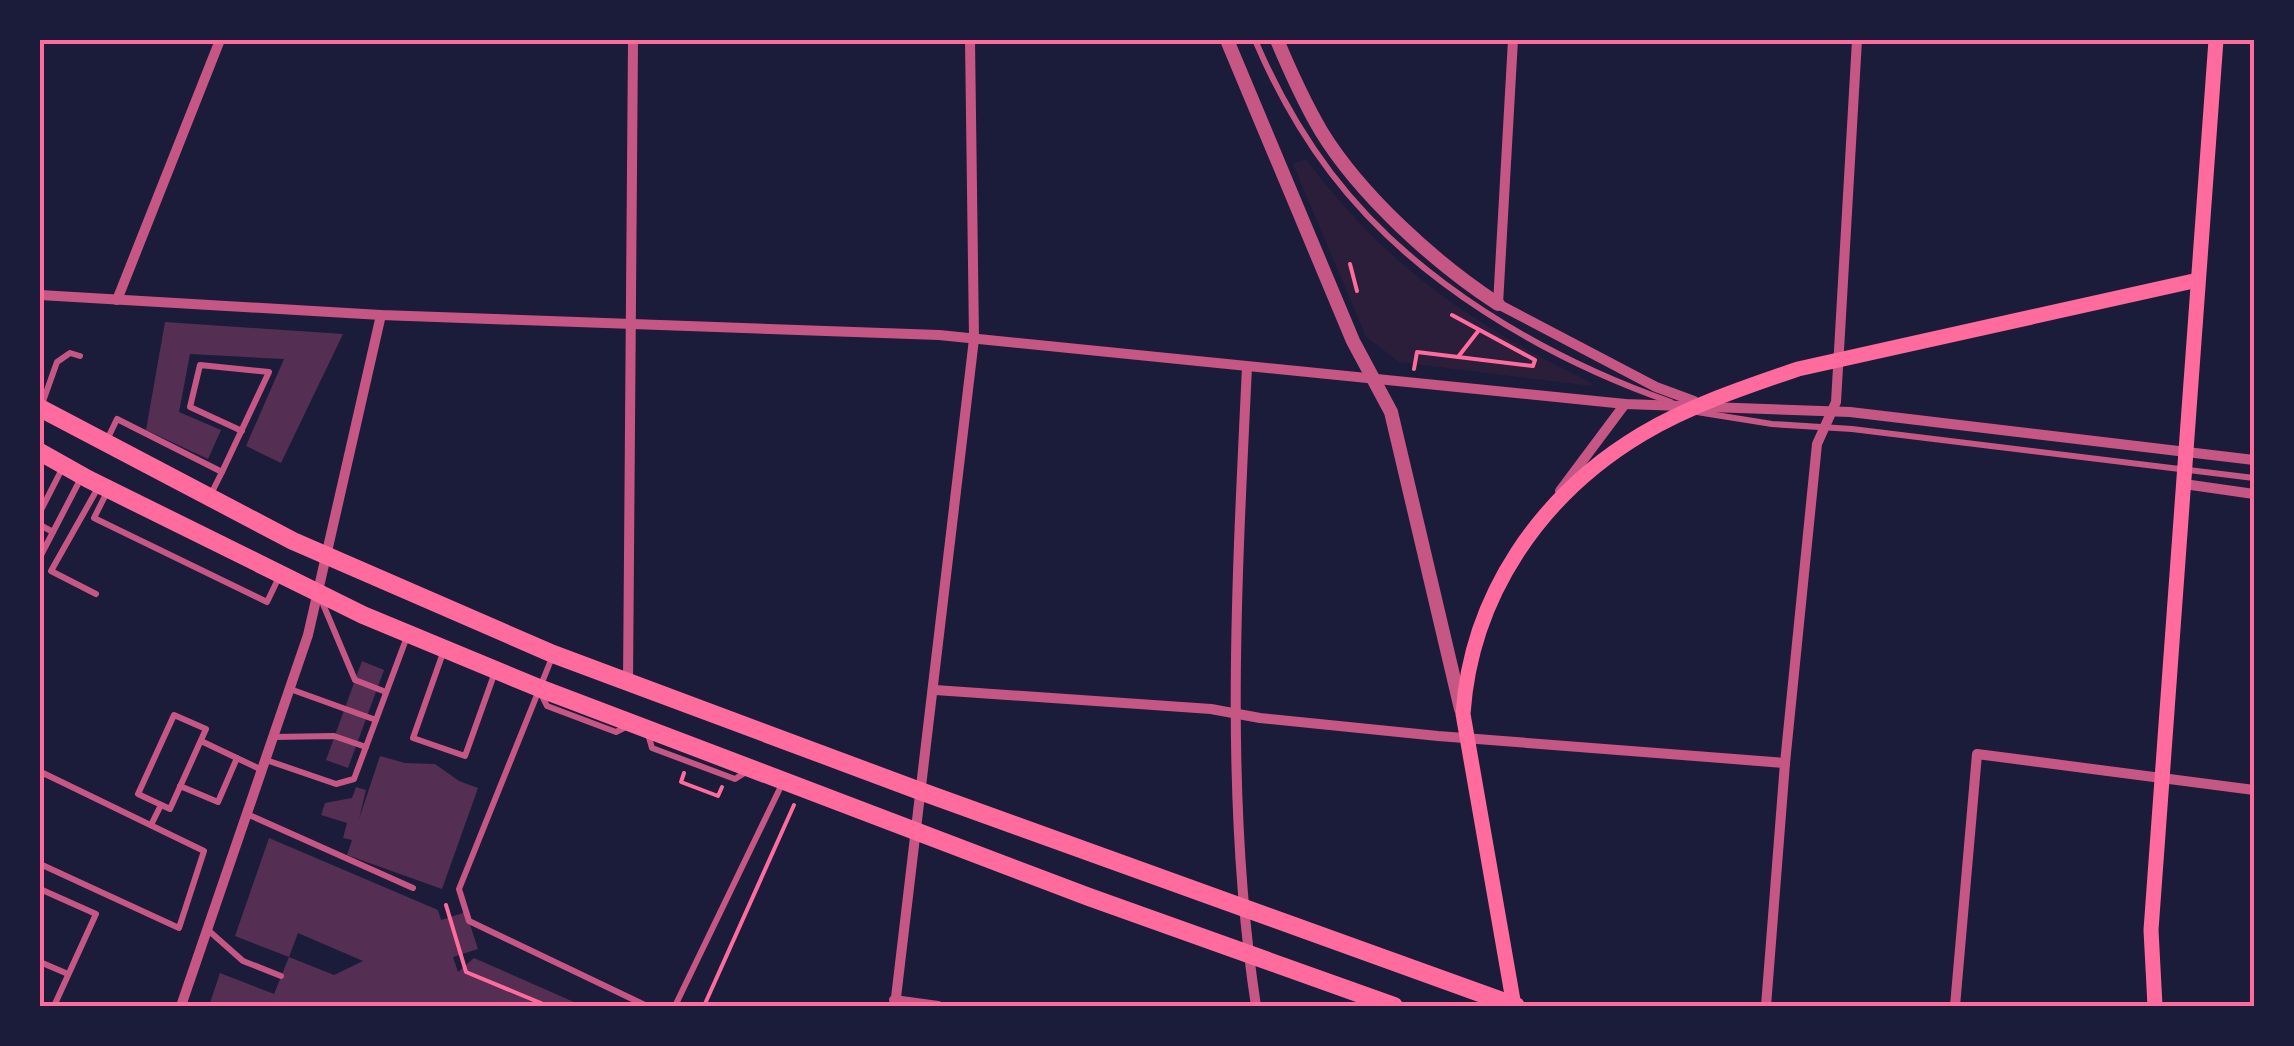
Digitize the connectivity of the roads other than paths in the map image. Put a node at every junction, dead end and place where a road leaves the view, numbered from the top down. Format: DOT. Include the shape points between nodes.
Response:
graph roads {
  1 [pos="220,40"];
  2 [pos="633,40"];
  3 [pos="970,40"];
  4 [pos="1227,40"];
  5 [pos="1255,40"];
  6 [pos="1277,40"];
  7 [pos="1513,40"];
  8 [pos="1857,40"];
  9 [pos="2216,40"];
  10 [pos="2198,280"];
  11 [pos="40,295"];
  12 [pos="117,300"];
  13 [pos="1498,304"];
  14 [pos="381,315"];
  15 [pos="632,324"];
  16 [pos="974,340"];
  17 [pos="80,356"];
  18 [pos="1839,361"];
  19 [pos="1247,366"];
  20 [pos="1371,379"];
  21 [pos="1624,404"];
  22 [pos="1834,406"];
  23 [pos="40,407"];
  24 [pos="1691,407"];
  25 [pos="1825,427"];
  26 [pos="242,431"];
  27 [pos="106,443"];
  28 [pos="2185,451"];
  29 [pos="2254,460"];
  30 [pos="48,461"];
  31 [pos="222,472"];
  32 [pos="2184,476"];
  33 [pos="2254,478"];
  34 [pos="97,483"];
  35 [pos="2254,494"];
  36 [pos="209,498"];
  37 [pos="40,512"];
  38 [pos="40,525"];
  39 [pos="53,532"];
  40 [pos="1528,537"];
  41 [pos="326,555"];
  42 [pos="40,557"];
  43 [pos="280,574"];
  44 [pos="318,592"];
  45 [pos="96,594"];
  46 [pos="408,633"];
  47 [pos="444,648"];
  48 [pos="553,654"];
  49 [pos="496,670"];
  50 [pos="628,684"];
  51 [pos="538,688"];
  52 [pos="290,689"];
  53 [pos="935,690"];
  54 [pos="386,692"];
  55 [pos="1236,714"];
  56 [pos="1463,714"];
  57 [pos="376,720"];
  58 [pos="274,737"];
  59 [pos="1467,738"];
  60 [pos="201,741"];
  61 [pos="366,747"];
  62 [pos="237,758"];
  63 [pos="1785,763"];
  64 [pos="264,765"];
  65 [pos="2161,778"];
  66 [pos="40,780"];
  67 [pos="784,780"];
  68 [pos="180,786"];
  69 [pos="2254,790"];
  70 [pos="920,792"];
  71 [pos="160,804"];
  72 [pos="247,814"];
  73 [pos="151,825"];
  74 [pos="916,830"];
  75 [pos="40,864"];
  76 [pos="40,888"];
  77 [pos="413,888"];
  78 [pos="1246,909"];
  79 [pos="207,929"];
  80 [pos="1250,954"];
  81 [pos="40,962"];
  82 [pos="68,974"];
  83 [pos="282,976"];
  84 [pos="892,1004"];
  85 [pos="54,1006"];
  86 [pos="181,1006"];
  87 [pos="647,1006"];
  88 [pos="675,1006"];
  89 [pos="938,1006"];
  90 [pos="1256,1006"];
  91 [pos="1394,1006"];
  92 [pos="1514,1006"];
  93 [pos="1766,1006"];
  94 [pos="1954,1006"];
  95 [pos="2155,1006"];
  1 -- 12 [label="street"];
  2 -- 15 [label="street"];
  3 -- 16 [label="street"];
  4 -- 20 [label="street"];
  5 -- 24 [label="lane" via="1323,162 1400,247 1504,324 1640,392"];
  6 -- 13 [label="street" via="1338,155 1394,219"];
  7 -- 13 [label="street"];
  8 -- 18 [label="street"];
  9 -- 10 [label="main road"];
  10 -- 18 [label="main road"];
  10 -- 28 [label="main road"];
  11 -- 12 [label="street"];
  12 -- 14 [label="street"];
  13 -- 24 [label="street"];
  14 -- 15 [label="street"];
  14 -- 41 [label="street"];
  15 -- 16 [label="street"];
  15 -- 50 [label="street"];
  16 -- 19 [label="street"];
  16 -- 53 [label="street"];
  17 -- 23 [label="lane" via="70,353 56,362"];
  18 -- 22 [label="street"];
  18 -- 24 [label="main road"];
  19 -- 20 [label="street"];
  19 -- 55 [label="street"];
  20 -- 21 [label="street"];
  20 -- 56 [label="street" via="1391,412"];
  21 -- 24 [label="street"];
  21 -- 40 [label="street"];
  22 -- 24 [label="street"];
  22 -- 25 [label="street"];
  22 -- 28 [label="street"];
  23 -- 27 [label="main road"];
  24 -- 25 [label="lane" via="1736,419"];
  24 -- 40 [label="main road" via="1626,444"];
  25 -- 32 [label="lane"];
  25 -- 63 [label="street" via="1817,444"];
  26 -- 26 [label="lane" via="270,372 200,365 190,407"];
  26 -- 31 [label="lane"];
  27 -- 31 [label="lane" via="117,420"];
  27 -- 36 [label="main road"];
  28 -- 29 [label="street"];
  28 -- 32 [label="main road"];
  30 -- 34 [label="main road"];
  30 -- 37 [label="lane"];
  31 -- 36 [label="lane"];
  32 -- 33 [label="lane"];
  32 -- 35 [label="street"];
  32 -- 65 [label="main road"];
  34 -- 39 [label="lane"];
  34 -- 43 [label="main road"];
  34 -- 43 [label="lane" via="94,518 267,602"];
  34 -- 45 [label="lane" via="50,571"];
  36 -- 41 [label="main road"];
  38 -- 39 [label="lane"];
  39 -- 42 [label="lane"];
  40 -- 56 [label="main road" via="1484,611"];
  41 -- 44 [label="street"];
  41 -- 48 [label="main road"];
  43 -- 44 [label="main road"];
  44 -- 46 [label="main road"];
  44 -- 52 [label="street"];
  44 -- 54 [label="lane" via="355,680"];
  46 -- 47 [label="main road"];
  46 -- 54 [label="lane"];
  47 -- 49 [label="main road"];
  47 -- 49 [label="lane" via="413,738 465,756"];
  48 -- 50 [label="main road"];
  48 -- 51 [label="lane"];
  49 -- 51 [label="main road"];
  50 -- 70 [label="main road"];
  51 -- 67 [label="main road"];
  51 -- 87 [label="lane" via="459,888 469,921"];
  52 -- 57 [label="lane"];
  52 -- 58 [label="street"];
  53 -- 55 [label="street"];
  53 -- 70 [label="street"];
  54 -- 57 [label="lane"];
  55 -- 59 [label="street"];
  55 -- 78 [label="street"];
  56 -- 59 [label="main road"];
  57 -- 61 [label="lane"];
  58 -- 61 [label="lane" via="334,736"];
  58 -- 64 [label="street"];
  59 -- 63 [label="street"];
  59 -- 92 [label="main road"];
  60 -- 62 [label="lane"];
  60 -- 68 [label="lane"];
  60 -- 71 [label="lane" via="206,729 174,714 138,794"];
  61 -- 64 [label="lane" via="354,779 336,784"];
  62 -- 64 [label="lane"];
  62 -- 68 [label="lane" via="218,802"];
  63 -- 93 [label="street"];
  64 -- 72 [label="street"];
  65 -- 69 [label="street"];
  65 -- 94 [label="street" via="1976,754"];
  65 -- 95 [label="main road" via="2151,930"];
  66 -- 73 [label="lane" via="44,773"];
  67 -- 74 [label="main road"];
  67 -- 88 [label="lane"];
  68 -- 71 [label="lane" via="170,809"];
  70 -- 74 [label="street"];
  70 -- 78 [label="main road"];
  71 -- 73 [label="lane"];
  72 -- 77 [label="lane"];
  72 -- 79 [label="street"];
  73 -- 75 [label="lane" via="204,851 179,928"];
  74 -- 80 [label="main road"];
  74 -- 84 [label="street"];
  76 -- 82 [label="lane" via="96,914"];
  78 -- 80 [label="street"];
  78 -- 92 [label="main road"];
  79 -- 83 [label="lane" via="242,962"];
  79 -- 86 [label="street"];
  80 -- 90 [label="street"];
  80 -- 91 [label="main road"];
  81 -- 82 [label="lane"];
  82 -- 85 [label="lane"];
  84 -- 89 [label="street"];
}
